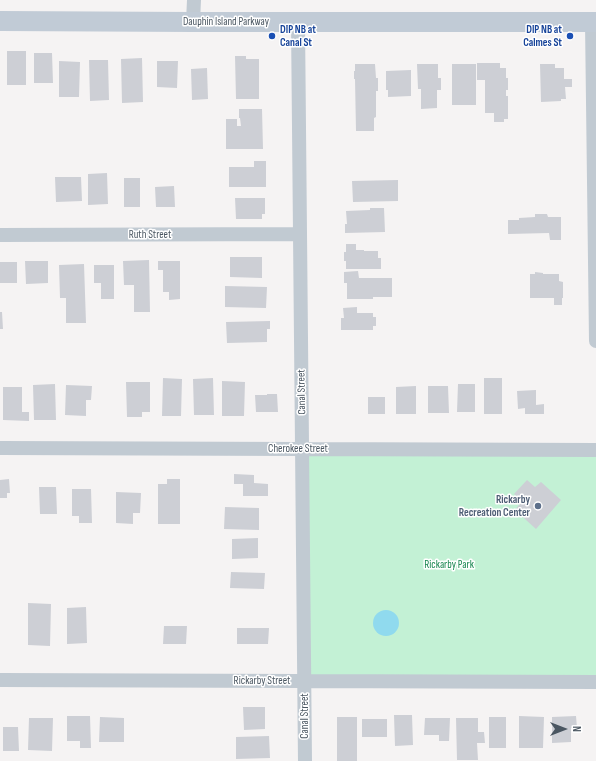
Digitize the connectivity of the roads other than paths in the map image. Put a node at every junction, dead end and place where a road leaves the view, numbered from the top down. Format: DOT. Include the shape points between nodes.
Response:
graph roads {
  1 [pos="194,0"];
  2 [pos="0,22"];
  3 [pos="193,22"];
  4 [pos="298,22"];
  5 [pos="594,22"];
  6 [pos="300,234"];
  7 [pos="0,235"];
  8 [pos="596,341"];
  9 [pos="0,448"];
  10 [pos="302,449"];
  11 [pos="596,450"];
  12 [pos="0,680"];
  13 [pos="305,681"];
  14 [pos="596,682"];
  15 [pos="305,761"];
  1 -- 3 [label="street"];
  2 -- 3 [label="main road, Dauphin Island Parkway"];
  3 -- 4 [label="main road, Dauphin Island Parkway"];
  4 -- 5 [label="main road, Dauphin Island Parkway"];
  4 -- 6 [label="street, Canal Street"];
  5 -- 8 [label="street"];
  6 -- 7 [label="street, Ruth Street"];
  6 -- 10 [label="street, Canal Street"];
  9 -- 10 [label="street, Cherokee Street"];
  10 -- 11 [label="street, Cherokee Street"];
  10 -- 13 [label="street, Canal Street"];
  12 -- 13 [label="street, Rickarby Street"];
  13 -- 14 [label="street, Rickarby Street"];
  13 -- 15 [label="street, Canal Street"];
}
